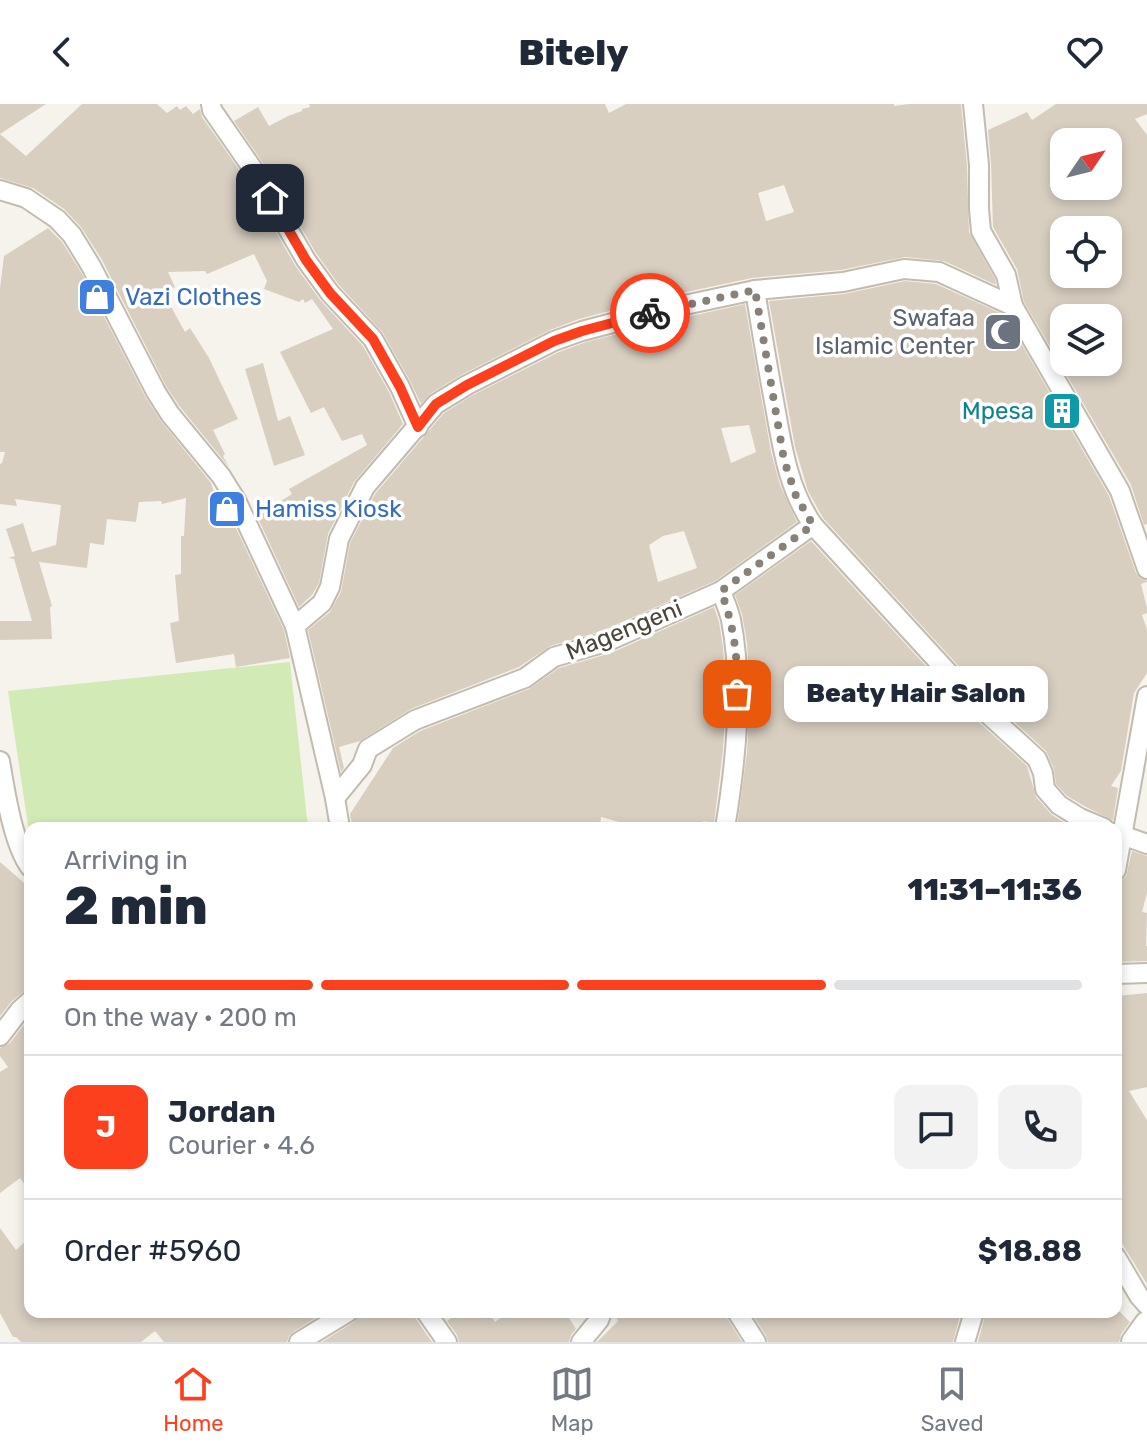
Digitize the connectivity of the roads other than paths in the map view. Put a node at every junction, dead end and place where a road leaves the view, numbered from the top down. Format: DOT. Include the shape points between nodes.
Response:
graph roads {
  1 [pos="211,104"];
  2 [pos="973,104"];
  3 [pos="0,190"];
  4 [pos="755,290"];
  5 [pos="1013,306"];
  6 [pos="418,427"];
  7 [pos="813,525"];
  8 [pos="1147,569"];
  9 [pos="721,591"];
  10 [pos="295,626"];
  11 [pos="1147,696"];
  12 [pos="0,761"];
  13 [pos="335,798"];
  14 [pos="339,822"];
  15 [pos="726,822"];
  16 [pos="1090,822"];
  17 [pos="1122,822"];
  18 [pos="1122,836"];
  19 [pos="1147,844"];
  20 [pos="24,859"];
  21 [pos="1147,973"];
  22 [pos="1122,974"];
  23 [pos="24,1006"];
  24 [pos="0,1036"];
  25 [pos="1122,1267"];
  26 [pos="1147,1305"];
  27 [pos="338,1318"];
  28 [pos="430,1318"];
  29 [pos="600,1318"];
  30 [pos="741,1318"];
  31 [pos="972,1318"];
  32 [pos="1147,1324"];
  33 [pos="299,1342"];
  34 [pos="447,1342"];
  35 [pos="581,1342"];
  36 [pos="756,1342"];
  37 [pos="965,1342"];
  38 [pos="1134,1342"];
  1 -- 6 [label="street" via="306,260 373,339"];
  2 -- 5 [label="street" via="981,231 1006,275"];
  3 -- 10 [label="street" via="26,198 72,235 156,392 236,500"];
  4 -- 5 [label="street" via="843,282 904,269 939,272"];
  4 -- 6 [label="street" via="554,341 456,391 436,404"];
  4 -- 7 [label="street" via="784,460"];
  5 -- 8 [label="street" via="1120,491"];
  6 -- 10 [label="street" via="365,487 339,539 322,603"];
  7 -- 9 [label="street, Magengeni"];
  7 -- 16 [label="street" via="978,705 1037,759 1045,789 1059,805"];
  9 -- 13 [label="street, Magengeni" via="606,642 554,657 525,678 415,720 368,749"];
  9 -- 15 [label="street" via="738,663"];
  10 -- 13 [label="street"];
  11 -- 17 [label="street"];
  12 -- 20 [label="street"];
  13 -- 14 [label="street"];
  18 -- 19 [label="street"];
  21 -- 22 [label="street"];
  23 -- 24 [label="street"];
  25 -- 26 [label="street"];
  27 -- 33 [label="street"];
  28 -- 34 [label="street"];
  29 -- 35 [label="street"];
  30 -- 36 [label="street"];
  31 -- 37 [label="street"];
  32 -- 38 [label="street"];
}
